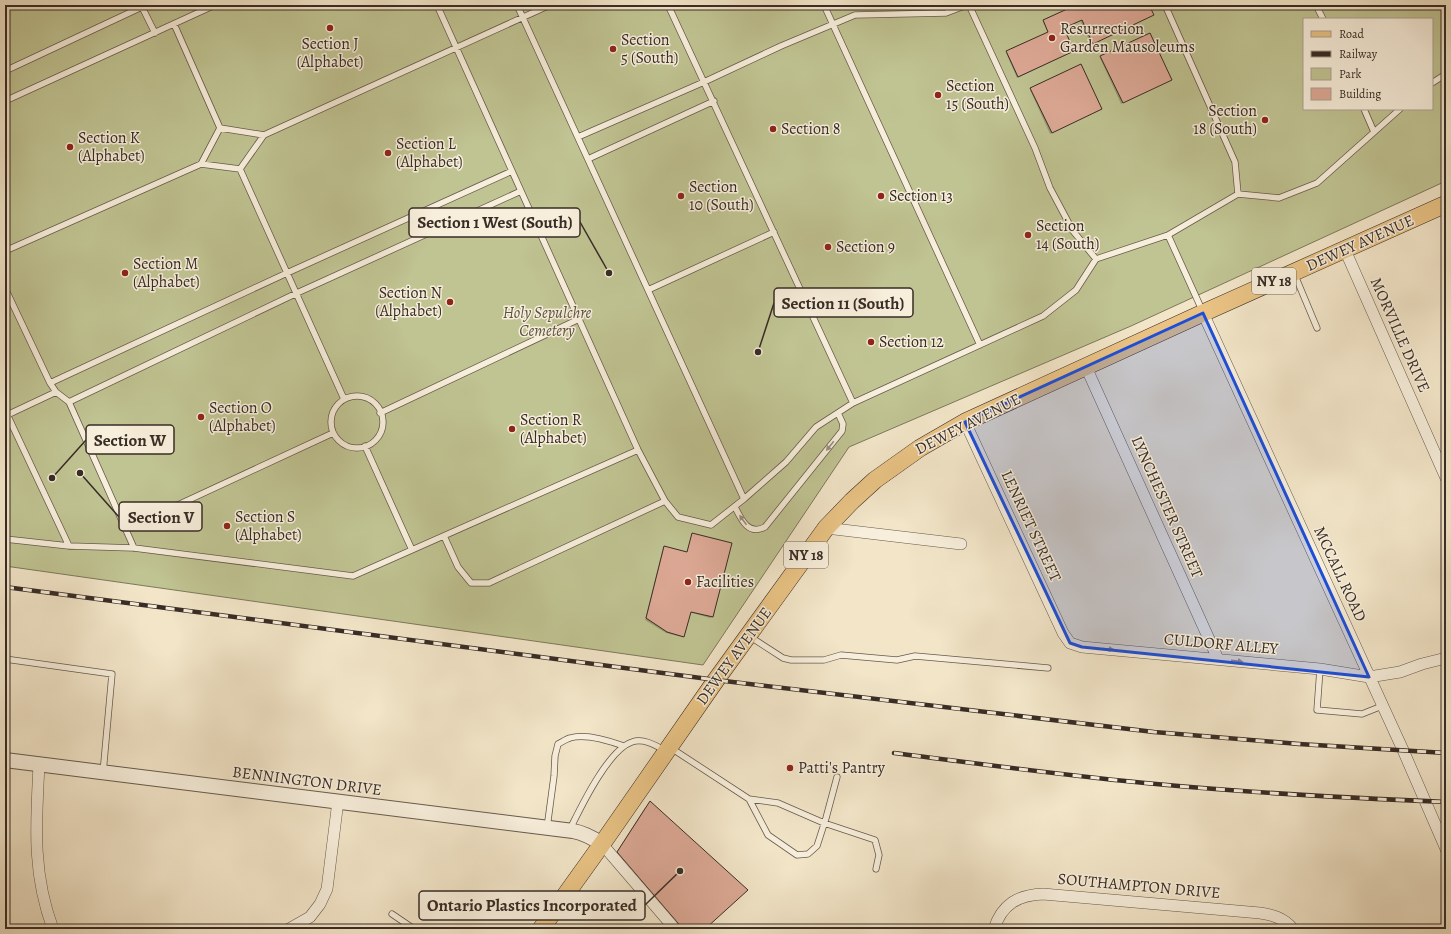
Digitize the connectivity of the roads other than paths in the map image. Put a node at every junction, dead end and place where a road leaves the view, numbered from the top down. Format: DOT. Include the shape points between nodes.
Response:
graph roads {
  1 [pos="215,5"];
  2 [pos="437,5"];
  3 [pos="517,5"];
  4 [pos="550,5"];
  5 [pos="668,5"];
  6 [pos="824,5"];
  7 [pos="968,5"];
  8 [pos="1165,5"];
  9 [pos="1316,5"];
  10 [pos="144,6"];
  11 [pos="523,17"];
  12 [pos="1322,18"];
  13 [pos="174,24"];
  14 [pos="833,24"];
  15 [pos="155,33"];
  16 [pos="456,47"];
  17 [pos="5,71"];
  18 [pos="1446,74"];
  19 [pos="704,82"];
  20 [pos="1433,82"];
  21 [pos="5,101"];
  22 [pos="714,101"];
  23 [pos="1364,110"];
  24 [pos="1399,110"];
  25 [pos="220,128"];
  26 [pos="1374,132"];
  27 [pos="264,135"];
  28 [pos="578,137"];
  29 [pos="588,159"];
  30 [pos="201,164"];
  31 [pos="240,169"];
  32 [pos="512,171"];
  33 [pos="521,191"];
  34 [pos="1238,194"];
  35 [pos="1446,204"];
  36 [pos="774,232"];
  37 [pos="1168,236"];
  38 [pos="1345,250"];
  39 [pos="5,251"];
  40 [pos="1096,259"];
  41 [pos="287,273"];
  42 [pos="1294,273"];
  43 [pos="5,288"];
  44 [pos="648,290"];
  45 [pos="296,293"];
  46 [pos="1203,313"];
  47 [pos="579,319"];
  48 [pos="1318,328"];
  49 [pos="980,345"];
  50 [pos="1086,367"];
  51 [pos="50,383"];
  52 [pos="56,392"];
  53 [pos="344,398"];
  54 [pos="69,402"];
  55 [pos="853,402"];
  56 [pos="380,413"];
  57 [pos="838,413"];
  58 [pos="6,414"];
  59 [pos="965,422"];
  60 [pos="333,433"];
  61 [pos="365,446"];
  62 [pos="638,450"];
  63 [pos="1446,478"];
  64 [pos="744,500"];
  65 [pos="665,501"];
  66 [pos="735,507"];
  67 [pos="826,528"];
  68 [pos="126,530"];
  69 [pos="444,536"];
  70 [pos="5,539"];
  71 [pos="960,544"];
  72 [pos="69,546"];
  73 [pos="134,548"];
  74 [pos="412,550"];
  75 [pos="748,636"];
  76 [pos="1070,643"];
  77 [pos="1446,658"];
  78 [pos="5,659"];
  79 [pos="1218,660"];
  80 [pos="1048,668"];
  81 [pos="1320,670"];
  82 [pos="1369,676"];
  83 [pos="1382,706"];
  84 [pos="624,746"];
  85 [pos="668,749"];
  86 [pos="5,760"];
  87 [pos="39,765"];
  88 [pos="102,773"];
  89 [pos="837,777"];
  90 [pos="749,799"];
  91 [pos="338,801"];
  92 [pos="824,823"];
  93 [pos="548,828"];
  94 [pos="569,830"];
  95 [pos="602,844"];
  96 [pos="1446,849"];
  97 [pos="876,869"];
  98 [pos="392,914"];
  99 [pos="53,929"];
  100 [pos="289,929"];
  101 [pos="414,929"];
  102 [pos="541,929"];
  103 [pos="675,929"];
  104 [pos="994,929"];
  105 [pos="1293,929"];
  1 -- 13 [label="lane"];
  2 -- 16 [label="lane"];
  3 -- 11 [label="lane"];
  4 -- 11 [label="lane"];
  5 -- 19 [label="lane"];
  6 -- 14 [label="lane"];
  7 -- 14 [label="lane" via="946,13 855,15"];
  7 -- 40 [label="lane" via="1035,148 1050,188 1073,230"];
  8 -- 34 [label="lane" via="1235,162"];
  9 -- 12 [label="lane"];
  10 -- 15 [label="lane"];
  10 -- 17 [label="lane"];
  11 -- 16 [label="lane"];
  11 -- 28 [label="lane"];
  13 -- 15 [label="lane"];
  13 -- 25 [label="lane"];
  14 -- 19 [label="lane"];
  14 -- 49 [label="lane"];
  15 -- 21 [label="lane"];
  16 -- 27 [label="lane"];
  16 -- 32 [label="lane"];
  18 -- 20 [label="lane"];
  19 -- 22 [label="lane"];
  19 -- 28 [label="lane"];
  22 -- 29 [label="lane"];
  22 -- 36 [label="lane"];
  23 -- 26 [label="lane"];
  24 -- 26 [label="lane"];
  25 -- 27 [label="lane"];
  25 -- 30 [label="lane"];
  26 -- 34 [label="lane" via="1316,183 1279,198"];
  27 -- 31 [label="lane"];
  28 -- 29 [label="lane"];
  29 -- 44 [label="lane"];
  30 -- 31 [label="lane"];
  30 -- 39 [label="lane"];
  31 -- 41 [label="lane"];
  32 -- 33 [label="lane"];
  32 -- 41 [label="lane"];
  33 -- 45 [label="lane"];
  33 -- 47 [label="lane"];
  34 -- 37 [label="lane"];
  35 -- 38 [label="main road, DEWEY AVENUE / NY 18"];
  36 -- 44 [label="lane"];
  36 -- 55 [label="lane"];
  37 -- 40 [label="lane"];
  37 -- 46 [label="lane"];
  38 -- 42 [label="main road, DEWEY AVENUE / NY 18"];
  38 -- 63 [label="street, MORVILLE DRIVE"];
  40 -- 49 [label="lane" via="1076,290 1043,316"];
  41 -- 45 [label="lane"];
  41 -- 51 [label="lane"];
  42 -- 46 [label="main road, DEWEY AVENUE / NY 18"];
  42 -- 48 [label="lane"];
  43 -- 51 [label="lane"];
  44 -- 64 [label="lane"];
  45 -- 53 [label="lane"];
  45 -- 54 [label="lane"];
  46 -- 50 [label="main road, DEWEY AVENUE / NY 18"];
  46 -- 82 [label="street, MCCALL ROAD"];
  47 -- 56 [label="lane"];
  47 -- 62 [label="lane"];
  49 -- 55 [label="lane"];
  50 -- 59 [label="main road, DEWEY AVENUE / NY 18"];
  50 -- 79 [label="street, LYNCHESTER STREET"];
  51 -- 52 [label="lane"];
  52 -- 54 [label="lane"];
  52 -- 58 [label="lane"];
  53 -- 56 [label="lane" via="369,398 376,404"];
  53 -- 60 [label="lane" via="333,410"];
  54 -- 68 [label="lane"];
  55 -- 57 [label="lane"];
  56 -- 61 [label="lane" via="383,419 379,436"];
  57 -- 64 [label="lane" via="816,427 786,462"];
  57 -- 66 [label="lane, one-way" via="843,424 842,431 765,527 760,530 751,529 744,523"];
  58 -- 72 [label="lane"];
  59 -- 67 [label="main road, DEWEY AVENUE / NY 18" via="899,461 852,501"];
  59 -- 76 [label="street, LENRIET STREET" via="1059,626"];
  60 -- 61 [label="lane" via="338,440 351,447"];
  60 -- 68 [label="lane"];
  61 -- 74 [label="lane"];
  62 -- 65 [label="lane"];
  62 -- 69 [label="lane"];
  64 -- 66 [label="lane"];
  65 -- 66 [label="lane" via="678,517 711,525"];
  65 -- 69 [label="lane" via="489,583 471,583 458,568"];
  67 -- 71 [label="street"];
  67 -- 75 [label="main road, DEWEY AVENUE / NY 18"];
  68 -- 73 [label="lane"];
  69 -- 74 [label="lane"];
  70 -- 72 [label="lane"];
  72 -- 73 [label="lane"];
  73 -- 74 [label="lane" via="353,576"];
  75 -- 80 [label="lane" via="783,658 791,660 824,660 841,655 897,660 915,656"];
  75 -- 85 [label="main road, DEWEY AVENUE / NY 18"];
  76 -- 79 [label="street, CULDORF ALLEY, one-way" via="1082,647"];
  77 -- 82 [label="street, CULDORF ALLEY" via="1400,672"];
  78 -- 88 [label="lane" via="112,674"];
  79 -- 81 [label="street, CULDORF ALLEY, one-way"];
  81 -- 82 [label="street, CULDORF ALLEY"];
  81 -- 83 [label="lane" via="1317,710 1362,714"];
  82 -- 83 [label="street, MCCALL ROAD"];
  83 -- 96 [label="street, MCCALL ROAD"];
  84 -- 85 [label="lane" via="633,741 651,743"];
  84 -- 93 [label="lane" via="608,740 579,736 558,744 554,756"];
  84 -- 94 [label="lane" via="607,763"];
  85 -- 90 [label="lane"];
  85 -- 95 [label="main road, DEWEY AVENUE / NY 18"];
  86 -- 87 [label="street, BENNINGTON DRIVE"];
  87 -- 88 [label="street, BENNINGTON DRIVE"];
  87 -- 99 [label="street" via="37,860 46,911"];
  88 -- 91 [label="street, BENNINGTON DRIVE"];
  89 -- 92 [label="lane"];
  90 -- 92 [label="lane" via="778,803"];
  90 -- 92 [label="lane" via="768,835 797,855 808,854 817,846"];
  91 -- 93 [label="street, BENNINGTON DRIVE"];
  91 -- 100 [label="street" via="327,889 310,917"];
  92 -- 97 [label="lane" via="874,840 879,855"];
  93 -- 94 [label="street, BENNINGTON DRIVE"];
  94 -- 95 [label="street, BENNINGTON DRIVE" via="582,833"];
  95 -- 102 [label="main road, DEWEY AVENUE / NY 18"];
  95 -- 103 [label="street"];
  98 -- 101 [label="lane"];
  104 -- 105 [label="street, SOUTHAMPTON DRIVE" via="1010,903 1025,896 1043,894 1260,913 1280,918"];
}
